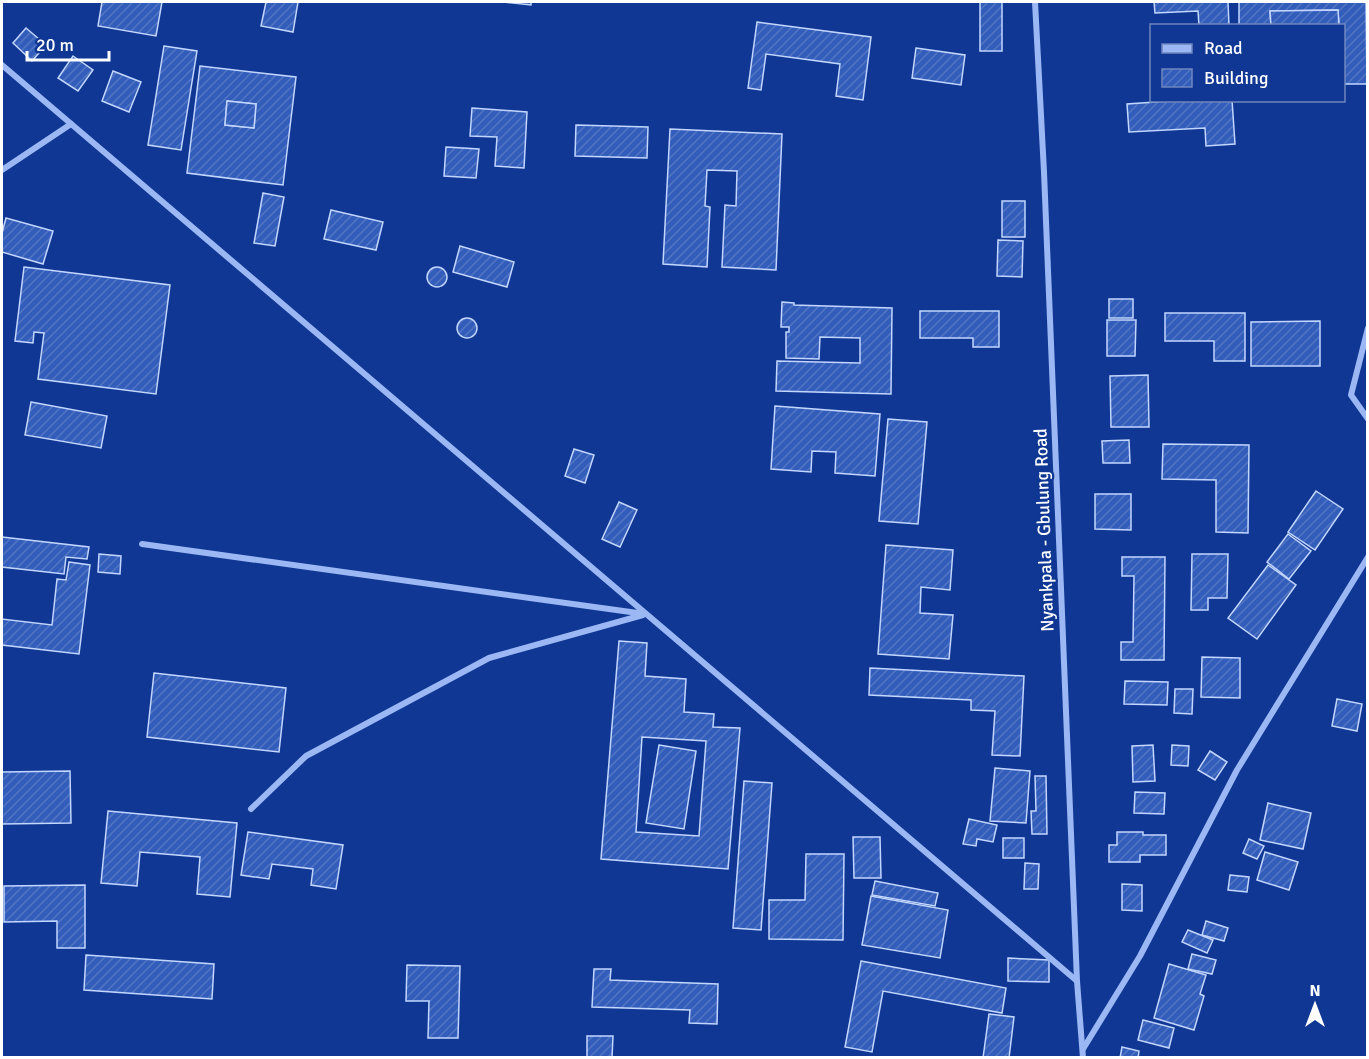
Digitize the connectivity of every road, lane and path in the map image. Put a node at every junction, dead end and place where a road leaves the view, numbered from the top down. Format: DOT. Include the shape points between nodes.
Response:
graph roads {
  1 [pos="1035,2"];
  2 [pos="2,65"];
  3 [pos="71,124"];
  4 [pos="2,170"];
  5 [pos="1368,328"];
  6 [pos="1368,419"];
  7 [pos="142,544"];
  8 [pos="1368,557"];
  9 [pos="646,614"];
  10 [pos="251,809"];
  11 [pos="1077,981"];
  12 [pos="1082,1049"];
  13 [pos="1083,1058"];
  1 -- 11 [label="street, Nyankpala - Gbulung Road"];
  2 -- 3 [label="street"];
  3 -- 4 [label="street"];
  3 -- 9 [label="street"];
  5 -- 6 [label="street" via="1351,395"];
  7 -- 9 [label="street"];
  8 -- 12 [label="street" via="1237,770 1140,956"];
  9 -- 10 [label="street" via="489,658 306,756"];
  9 -- 11 [label="street"];
  11 -- 12 [label="street, Nyankpala - Gbulung Road"];
  12 -- 13 [label="street, Nyankpala - Gbulung Road"];
}
